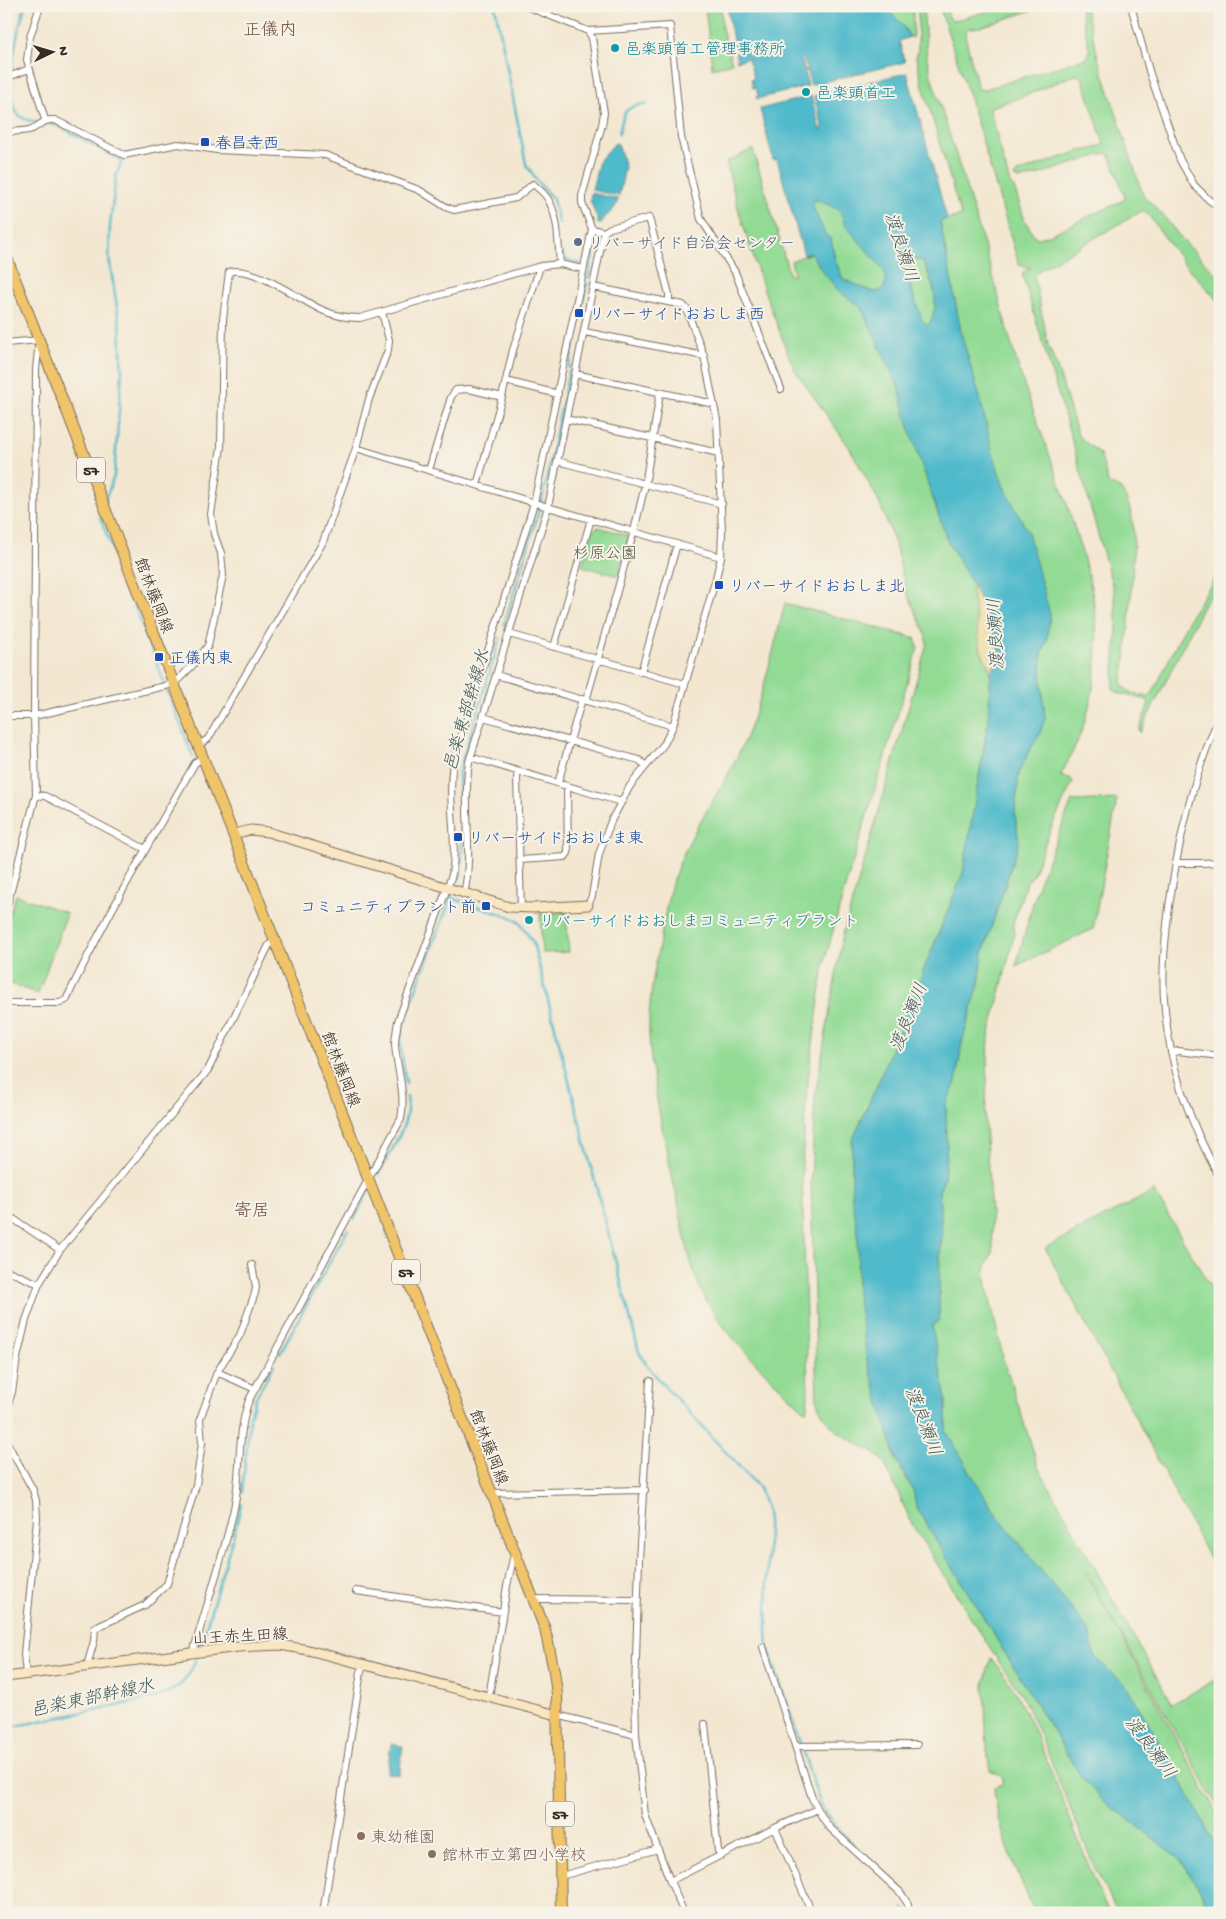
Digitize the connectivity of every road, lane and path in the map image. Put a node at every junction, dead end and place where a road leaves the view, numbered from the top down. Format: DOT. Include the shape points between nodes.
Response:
graph roads {
  1 [pos="40,6"];
  2 [pos="526,6"];
  3 [pos="1131,6"];
  4 [pos="588,31"];
  5 [pos="29,69"];
  6 [pos="6,76"];
  7 [pos="45,120"];
  8 [pos="6,132"];
  9 [pos="1220,207"];
  10 [pos="592,229"];
  11 [pos="604,232"];
  12 [pos="6,256"];
  13 [pos="560,264"];
  14 [pos="541,266"];
  15 [pos="584,269"];
  16 [pos="594,287"];
  17 [pos="669,302"];
  18 [pos="382,312"];
  19 [pos="584,332"];
  20 [pos="39,340"];
  21 [pos="6,343"];
  22 [pos="704,356"];
  23 [pos="575,374"];
  24 [pos="506,381"];
  25 [pos="781,389"];
  26 [pos="660,393"];
  27 [pos="558,394"];
  28 [pos="502,397"];
  29 [pos="714,404"];
  30 [pos="566,419"];
  31 [pos="653,439"];
  32 [pos="356,448"];
  33 [pos="719,453"];
  34 [pos="557,461"];
  35 [pos="429,470"];
  36 [pos="477,485"];
  37 [pos="645,485"];
  38 [pos="534,503"];
  39 [pos="722,504"];
  40 [pos="548,507"];
  41 [pos="592,519"];
  42 [pos="634,531"];
  43 [pos="677,544"];
  44 [pos="720,557"];
  45 [pos="509,634"];
  46 [pos="554,647"];
  47 [pos="598,659"];
  48 [pos="642,672"];
  49 [pos="496,675"];
  50 [pos="174,684"];
  51 [pos="685,684"];
  52 [pos="584,700"];
  53 [pos="6,716"];
  54 [pos="34,716"];
  55 [pos="1220,716"];
  56 [pos="482,717"];
  57 [pos="673,726"];
  58 [pos="570,741"];
  59 [pos="198,745"];
  60 [pos="203,757"];
  61 [pos="470,757"];
  62 [pos="646,766"];
  63 [pos="518,772"];
  64 [pos="558,783"];
  65 [pos="567,786"];
  66 [pos="36,795"];
  67 [pos="621,802"];
  68 [pos="234,834"];
  69 [pos="145,849"];
  70 [pos="520,860"];
  71 [pos="1220,862"];
  72 [pos="1176,863"];
  73 [pos="448,889"];
  74 [pos="464,894"];
  75 [pos="588,904"];
  76 [pos="521,908"];
  77 [pos="6,910"];
  78 [pos="275,940"];
  79 [pos="6,1003"];
  80 [pos="1171,1053"];
  81 [pos="1220,1056"];
  82 [pos="368,1177"];
  83 [pos="1220,1178"];
  84 [pos="6,1214"];
  85 [pos="60,1250"];
  86 [pos="252,1265"];
  87 [pos="6,1270"];
  88 [pos="39,1284"];
  89 [pos="217,1372"];
  90 [pos="650,1381"];
  91 [pos="255,1389"];
  92 [pos="6,1410"];
  93 [pos="6,1441"];
  94 [pos="645,1490"];
  95 [pos="492,1493"];
  96 [pos="515,1550"];
  97 [pos="356,1591"];
  98 [pos="534,1599"];
  99 [pos="638,1600"];
  100 [pos="503,1612"];
  101 [pos="763,1647"];
  102 [pos="192,1653"];
  103 [pos="362,1665"];
  104 [pos="87,1666"];
  105 [pos="26,1674"];
  106 [pos="6,1677"];
  107 [pos="487,1696"];
  108 [pos="558,1714"];
  109 [pos="705,1724"];
  110 [pos="636,1735"];
  111 [pos="917,1745"];
  112 [pos="795,1746"];
  113 [pos="818,1809"];
  114 [pos="775,1828"];
  115 [pos="658,1849"];
  116 [pos="721,1854"];
  117 [pos="561,1876"];
  118 [pos="670,1881"];
  119 [pos="323,1913"];
  120 [pos="561,1913"];
  121 [pos="684,1913"];
  122 [pos="812,1913"];
  123 [pos="910,1913"];
  1 -- 5 [label="street" via="27,50"];
  2 -- 4 [label="street"];
  3 -- 9 [label="street" via="1150,74 1180,160 1194,185"];
  4 -- 10 [label="street" via="592,38 604,113 582,196"];
  4 -- 25 [label="street" via="670,26 681,137 701,219 735,272"];
  5 -- 6 [label="street"];
  5 -- 7 [label="street"];
  7 -- 8 [label="street" via="31,129"];
  7 -- 13 [label="street" via="55,120 124,155 178,144 217,150 326,155 420,190 454,210 516,198 533,184 549,199"];
  10 -- 11 [label="street"];
  10 -- 15 [label="street"];
  11 -- 16 [label="street"];
  11 -- 17 [label="street" via="649,218"];
  12 -- 20 [label="main road, 館林藤岡線 / 57"];
  13 -- 14 [label="street"];
  13 -- 15 [label="street"];
  14 -- 18 [label="street"];
  14 -- 24 [label="street"];
  15 -- 27 [label="street"];
  16 -- 17 [label="street"];
  16 -- 19 [label="street"];
  17 -- 22 [label="street" via="686,308"];
  18 -- 32 [label="street" via="389,340 388,350 368,398"];
  18 -- 50 [label="street" via="351,318 323,311 256,275 229,272 223,319 221,447 211,514 223,575 208,646"];
  19 -- 22 [label="street"];
  19 -- 23 [label="street"];
  20 -- 21 [label="street"];
  20 -- 50 [label="main road, 館林藤岡線 / 57"];
  20 -- 54 [label="street" via="36,370"];
  22 -- 29 [label="street"];
  23 -- 26 [label="street"];
  23 -- 30 [label="street"];
  24 -- 27 [label="street"];
  24 -- 28 [label="street"];
  26 -- 29 [label="street"];
  26 -- 31 [label="street"];
  27 -- 38 [label="street"];
  28 -- 35 [label="street" via="469,389 456,390"];
  28 -- 36 [label="street"];
  29 -- 33 [label="street"];
  30 -- 31 [label="street"];
  30 -- 34 [label="street"];
  31 -- 33 [label="street"];
  31 -- 37 [label="street"];
  32 -- 35 [label="street"];
  32 -- 59 [label="street" via="321,549 208,739"];
  33 -- 39 [label="street"];
  34 -- 37 [label="street"];
  34 -- 40 [label="street"];
  35 -- 36 [label="street"];
  36 -- 38 [label="street"];
  37 -- 39 [label="street"];
  37 -- 42 [label="street"];
  38 -- 40 [label="street"];
  38 -- 73 [label="street" via="453,763 454,857"];
  39 -- 44 [label="street"];
  40 -- 41 [label="street"];
  40 -- 45 [label="street"];
  41 -- 42 [label="street"];
  41 -- 46 [label="street"];
  42 -- 43 [label="street"];
  42 -- 47 [label="street"];
  43 -- 44 [label="street"];
  43 -- 48 [label="street"];
  44 -- 51 [label="street"];
  45 -- 46 [label="street"];
  45 -- 49 [label="street"];
  46 -- 47 [label="street"];
  47 -- 48 [label="street"];
  47 -- 52 [label="street"];
  48 -- 51 [label="street"];
  49 -- 52 [label="street"];
  49 -- 56 [label="street"];
  50 -- 54 [label="street"];
  50 -- 59 [label="main road, 館林藤岡線 / 57"];
  51 -- 57 [label="street"];
  52 -- 57 [label="street"];
  52 -- 58 [label="street"];
  53 -- 54 [label="street"];
  54 -- 66 [label="street"];
  55 -- 72 [label="street" via="1193,791"];
  56 -- 58 [label="street"];
  56 -- 61 [label="street"];
  57 -- 62 [label="street" via="664,744"];
  58 -- 62 [label="street" via="639,760"];
  58 -- 64 [label="street"];
  59 -- 60 [label="main road, 館林藤岡線 / 57"];
  60 -- 68 [label="main road, 館林藤岡線 / 57"];
  60 -- 69 [label="street" via="195,763"];
  61 -- 63 [label="street"];
  61 -- 74 [label="street" via="466,781 469,867"];
  62 -- 67 [label="street"];
  63 -- 64 [label="street"];
  63 -- 70 [label="street"];
  64 -- 65 [label="street"];
  65 -- 67 [label="street"];
  65 -- 70 [label="street" via="566,858"];
  66 -- 69 [label="street" via="45,796"];
  66 -- 77 [label="street"];
  67 -- 75 [label="street" via="601,848"];
  68 -- 73 [label="main road" via="251,830 268,832"];
  68 -- 78 [label="main road, 館林藤岡線 / 57"];
  69 -- 79 [label="street" via="66,1000 60,1003"];
  70 -- 76 [label="street"];
  71 -- 72 [label="street"];
  72 -- 80 [label="street" via="1163,971"];
  73 -- 74 [label="main road"];
  73 -- 82 [label="street" via="398,1021 395,1045 403,1091 401,1118"];
  74 -- 76 [label="main road"];
  75 -- 76 [label="main road"];
  78 -- 82 [label="main road, 館林藤岡線 / 57"];
  78 -- 85 [label="street" via="269,945 208,1070"];
  80 -- 81 [label="street"];
  80 -- 83 [label="street" via="1185,1102"];
  82 -- 91 [label="street"];
  82 -- 95 [label="main road, 館林藤岡線 / 57"];
  84 -- 85 [label="street"];
  85 -- 88 [label="street"];
  86 -- 89 [label="street" via="255,1293 240,1335"];
  87 -- 88 [label="street"];
  88 -- 92 [label="street" via="26,1320"];
  89 -- 91 [label="street"];
  89 -- 104 [label="street" via="200,1419 202,1443 196,1485 168,1584 145,1605 95,1628"];
  90 -- 94 [label="street"];
  91 -- 102 [label="street" via="245,1412 233,1514"];
  93 -- 105 [label="street" via="36,1500 24,1654"];
  94 -- 95 [label="street"];
  94 -- 99 [label="street"];
  95 -- 96 [label="main road, 館林藤岡線 / 57"];
  96 -- 98 [label="main road, 館林藤岡線 / 57"];
  96 -- 100 [label="street"];
  97 -- 100 [label="street"];
  98 -- 99 [label="street"];
  98 -- 108 [label="main road, 館林藤岡線 / 57" via="550,1650"];
  99 -- 110 [label="street"];
  100 -- 107 [label="street"];
  101 -- 112 [label="street"];
  102 -- 103 [label="main road, 山王赤生田線" via="280,1645"];
  102 -- 104 [label="main road, 山王赤生田線"];
  103 -- 107 [label="main road, 山王赤生田線"];
  103 -- 119 [label="street"];
  104 -- 105 [label="main road, 山王赤生田線"];
  105 -- 106 [label="main road, 山王赤生田線"];
  107 -- 108 [label="main road, 山王赤生田線"];
  108 -- 110 [label="street"];
  108 -- 117 [label="main road, 館林藤岡線 / 57"];
  109 -- 116 [label="street" via="718,1851"];
  110 -- 115 [label="street" via="645,1815"];
  111 -- 112 [label="street"];
  112 -- 113 [label="street"];
  113 -- 114 [label="street"];
  113 -- 123 [label="street" via="829,1827 900,1892"];
  114 -- 116 [label="street"];
  114 -- 122 [label="street"];
  115 -- 117 [label="street"];
  115 -- 118 [label="street"];
  116 -- 118 [label="street"];
  117 -- 120 [label="main road, 館林藤岡線 / 57"];
  118 -- 121 [label="street"];
}
